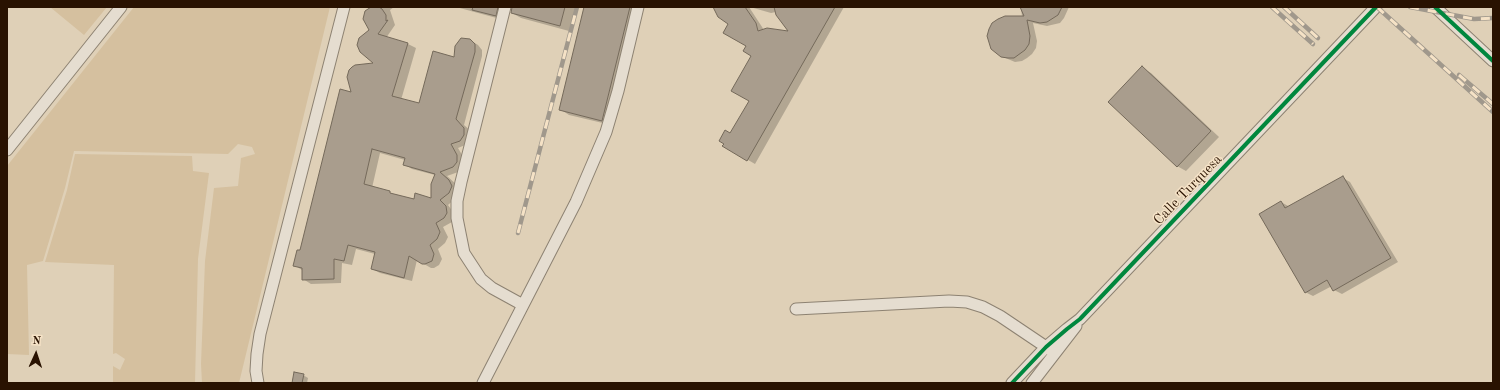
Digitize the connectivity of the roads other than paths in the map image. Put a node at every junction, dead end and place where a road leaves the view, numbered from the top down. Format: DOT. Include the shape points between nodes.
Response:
graph roads {
  1 [pos="121,7"];
  2 [pos="344,7"];
  3 [pos="505,7"];
  4 [pos="638,7"];
  5 [pos="1376,7"];
  6 [pos="1435,7"];
  7 [pos="1493,61"];
  8 [pos="7,150"];
  9 [pos="523,305"];
  10 [pos="796,309"];
  11 [pos="1051,350"];
  12 [pos="258,383"];
  13 [pos="483,383"];
  14 [pos="1012,383"];
  15 [pos="1032,383"];
  1 -- 8 [label="street"];
  2 -- 12 [label="street" via="260,334 256,371"];
  3 -- 9 [label="street" via="461,182 457,218 464,253 481,279"];
  4 -- 9 [label="street" via="606,132 576,202"];
  5 -- 11 [label="street, Calle Turquesa" via="1080,319 1067,328"];
  6 -- 7 [label="street"];
  9 -- 13 [label="street"];
  10 -- 11 [label="street" via="967,302 1000,316"];
  11 -- 14 [label="street, Calle Turquesa"];
  11 -- 15 [label="street, Calle Turquesa"];
}
